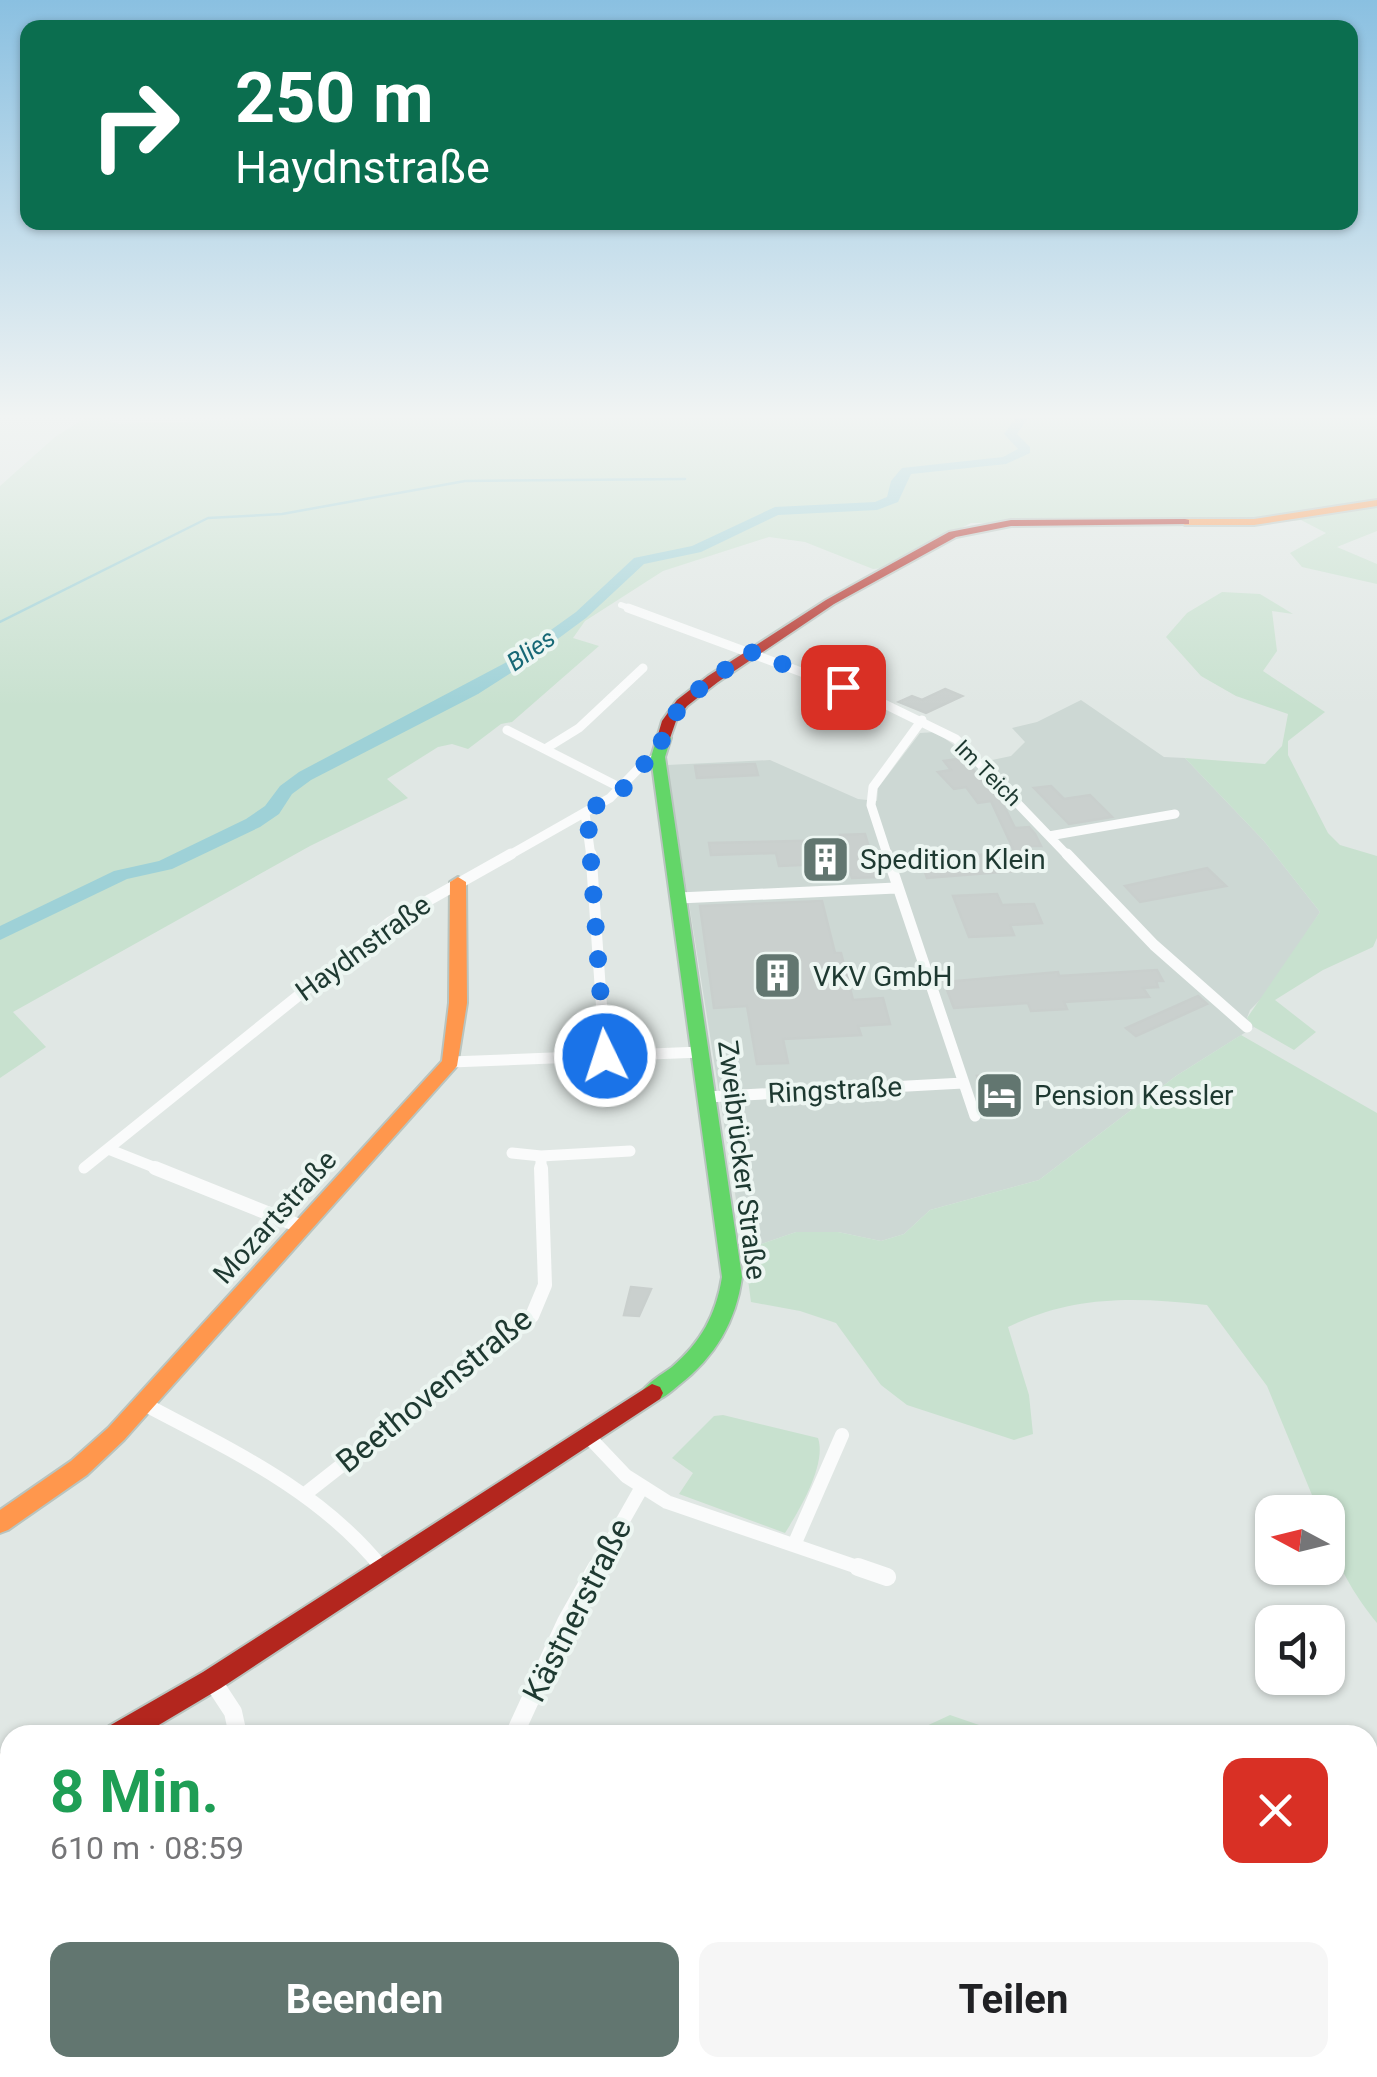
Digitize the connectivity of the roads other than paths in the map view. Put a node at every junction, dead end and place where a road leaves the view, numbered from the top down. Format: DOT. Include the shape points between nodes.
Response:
graph roads {
  1 [pos="1317,512"];
  2 [pos="621,605"];
  3 [pos="751,652"];
  4 [pos="643,668"];
  5 [pos="922,720"];
  6 [pos="508,730"];
  7 [pos="545,749"];
  8 [pos="658,758"];
  9 [pos="623,789"];
  10 [pos="584,813"];
  11 [pos="1175,814"];
  12 [pos="1050,836"];
  13 [pos="458,882"];
  14 [pos="896,888"];
  15 [pos="679,898"];
  16 [pos="1246,1027"];
  17 [pos="701,1052"];
  18 [pos="605,1056"];
  19 [pos="452,1062"];
  20 [pos="963,1083"];
  21 [pos="707,1097"];
  22 [pos="974,1116"];
  23 [pos="108,1149"];
  24 [pos="630,1151"];
  25 [pos="512,1153"];
  26 [pos="541,1156"];
  27 [pos="84,1168"];
  28 [pos="302,1228"];
  29 [pos="144,1404"];
  30 [pos="588,1436"];
  31 [pos="842,1436"];
  32 [pos="642,1487"];
  33 [pos="305,1494"];
  34 [pos="0,1524"];
  35 [pos="794,1545"];
  36 [pos="382,1568"];
  37 [pos="887,1577"];
  38 [pos="212,1680"];
  39 [pos="135,1725"];
  40 [pos="237,1725"];
  41 [pos="519,1725"];
  1 -- 3 [label="street" via="1236,524 986,525 944,538"];
  2 -- 3 [label="street, Im Teich"];
  3 -- 5 [label="street, Im Teich"];
  3 -- 8 [label="street" via="682,703"];
  4 -- 7 [label="street" via="579,728"];
  5 -- 12 [label="street, Im Teich" via="971,752"];
  5 -- 14 [label="street" via="870,799"];
  6 -- 7 [label="street"];
  7 -- 9 [label="street"];
  8 -- 9 [label="street, Haydnstraße" via="640,766"];
  8 -- 15 [label="street, Zweibrücker Straße"];
  9 -- 10 [label="street, Haydnstraße"];
  10 -- 13 [label="street, Haydnstraße"];
  10 -- 18 [label="street"];
  11 -- 12 [label="street"];
  12 -- 16 [label="street, Im Teich" via="1154,945"];
  13 -- 19 [label="street"];
  13 -- 23 [label="street, Haydnstraße" via="355,949"];
  14 -- 15 [label="street"];
  14 -- 20 [label="street"];
  15 -- 17 [label="street, Zweibrücker Straße"];
  17 -- 18 [label="street"];
  17 -- 21 [label="street, Zweibrücker Straße"];
  18 -- 19 [label="street"];
  19 -- 28 [label="street, Mozartstraße"];
  20 -- 21 [label="street, Ringstraße"];
  20 -- 22 [label="street"];
  21 -- 30 [label="street, Zweibrücker Straße" via="732,1278 726,1318 711,1345 678,1376"];
  23 -- 27 [label="street, Haydnstraße"];
  23 -- 28 [label="street"];
  24 -- 26 [label="street"];
  25 -- 26 [label="street"];
  26 -- 33 [label="street, Beethovenstraße" via="542,1302"];
  28 -- 29 [label="street, Mozartstraße"];
  29 -- 33 [label="street"];
  29 -- 34 [label="street, Mozartstraße" via="79,1468"];
  30 -- 32 [label="street"];
  30 -- 36 [label="street, Zweibrücker Straße"];
  31 -- 35 [label="street"];
  32 -- 35 [label="street" via="700,1516"];
  32 -- 41 [label="street, Kästnerstraße" via="566,1622"];
  33 -- 36 [label="street"];
  35 -- 37 [label="street"];
  36 -- 38 [label="street, Zweibrücker Straße"];
  38 -- 39 [label="street, Zweibrücker Straße"];
  38 -- 40 [label="street"];
}
